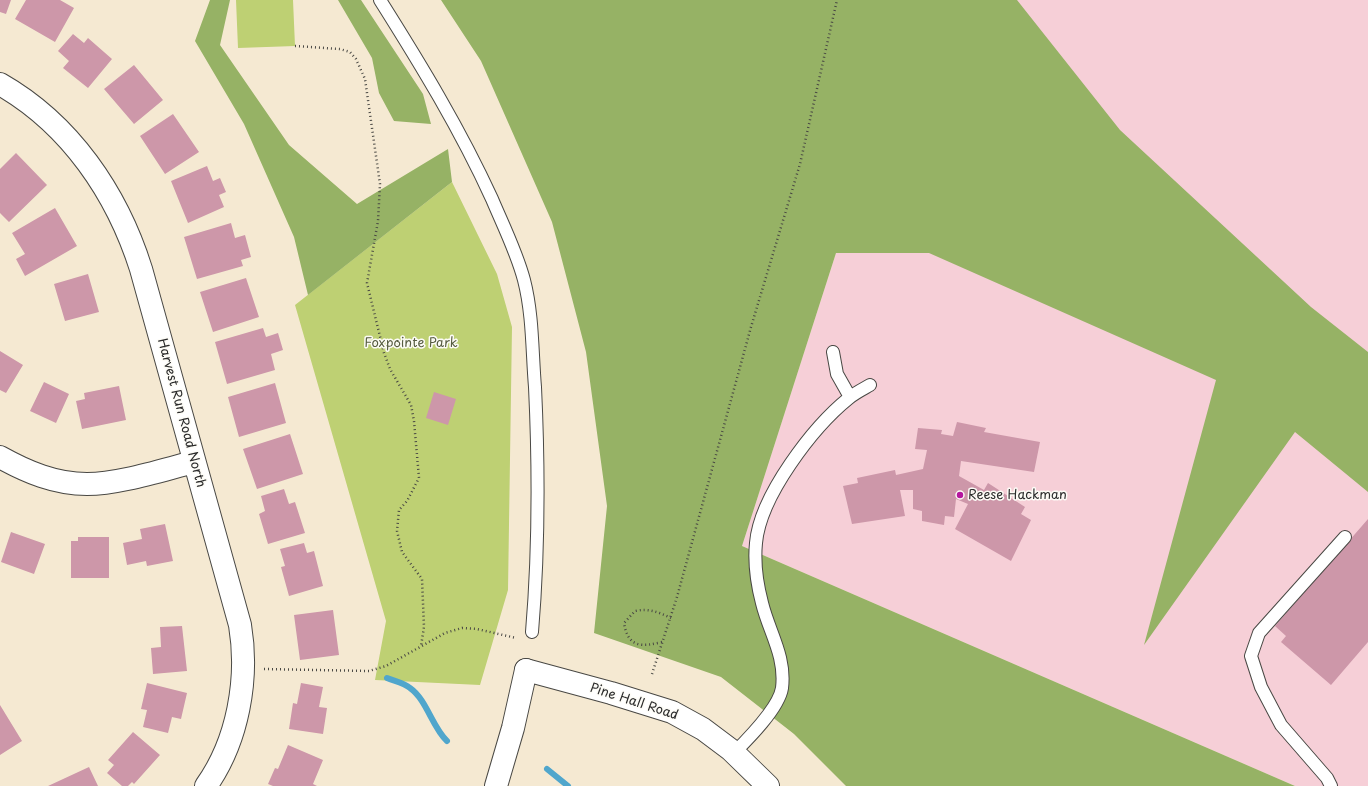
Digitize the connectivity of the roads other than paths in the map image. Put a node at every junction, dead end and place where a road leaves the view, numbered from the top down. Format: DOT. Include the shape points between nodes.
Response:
graph roads {
  1 [pos="380,0"];
  2 [pos="0,84"];
  3 [pos="833,352"];
  4 [pos="870,385"];
  5 [pos="850,397"];
  6 [pos="0,457"];
  7 [pos="194,462"];
  8 [pos="1345,537"];
  9 [pos="532,632"];
  10 [pos="734,753"];
  11 [pos="206,786"];
  12 [pos="496,786"];
  13 [pos="768,786"];
  14 [pos="1332,786"];
  1 -- 9 [label="lane" via="420,63 468,148 501,219 524,280 531,319 538,443 539,520"];
  2 -- 7 [label="street, Harvest Run Road North" via="44,115 76,148 98,176 124,222 141,269"];
  3 -- 5 [label="lane" via="837,374"];
  4 -- 5 [label="lane"];
  5 -- 10 [label="lane" via="826,419 801,450 783,475 765,509 756,542 756,576 762,605 783,666 782,689 767,716"];
  6 -- 7 [label="street" via="25,471 48,478 87,484 115,481"];
  7 -- 11 [label="street, Harvest Run Road North" via="240,625 244,660 242,691 234,724 221,760"];
  8 -- 14 [label="lane" via="1259,633 1251,656 1261,687 1281,725"];
  10 -- 12 [label="street, Pine Hall Road" via="703,729 672,712 526,670"];
  10 -- 13 [label="street, Pine Hall Road"];
}
